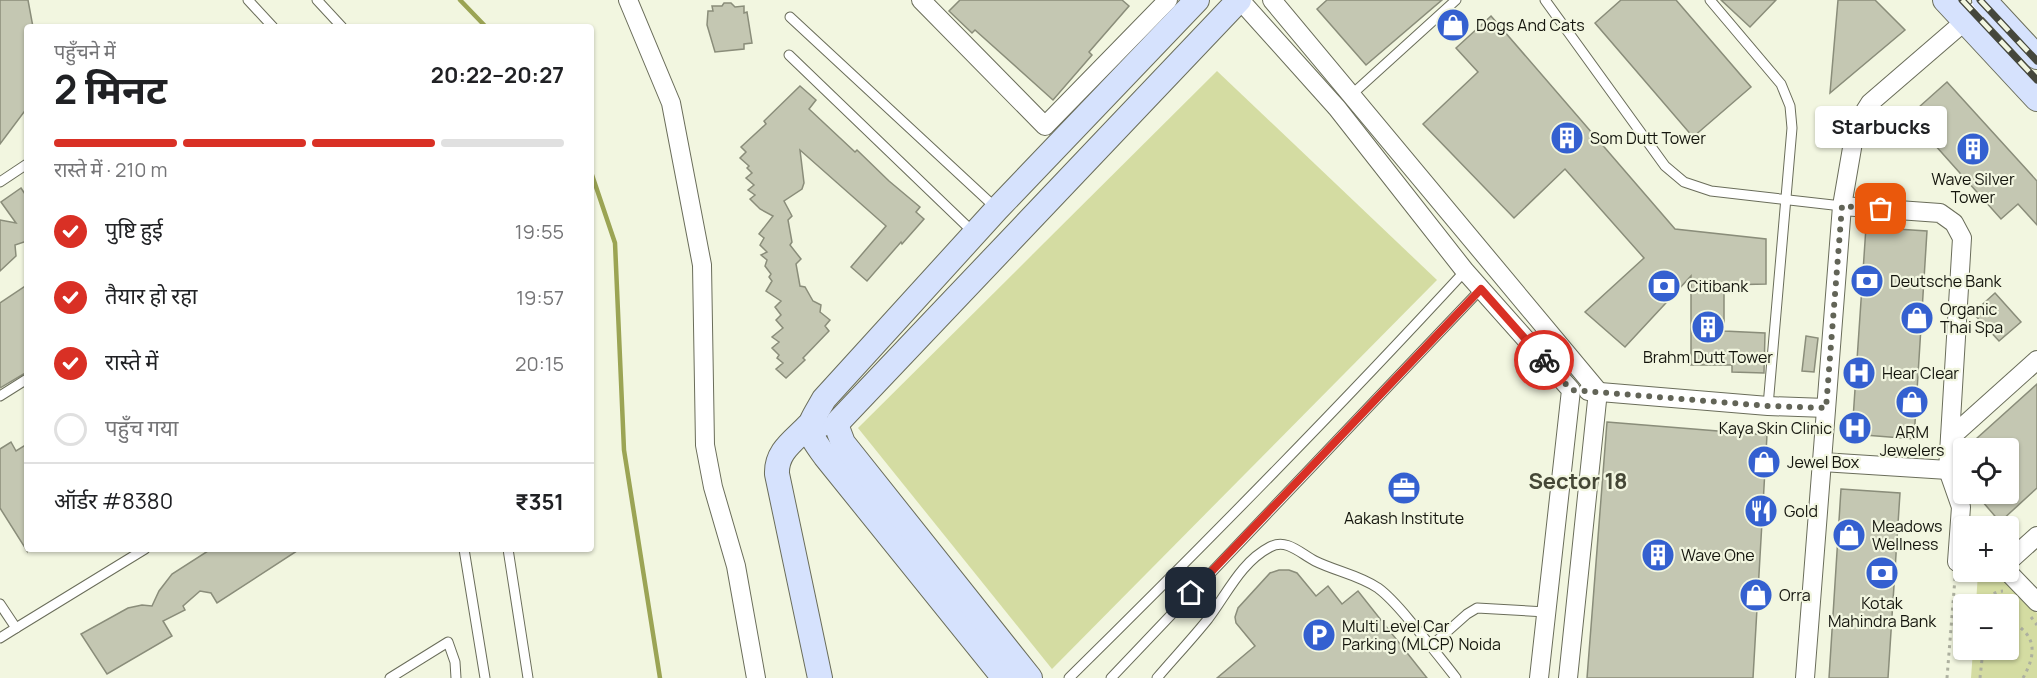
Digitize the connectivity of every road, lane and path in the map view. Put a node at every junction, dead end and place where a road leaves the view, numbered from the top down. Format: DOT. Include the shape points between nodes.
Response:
graph roads {
  1 [pos="248,0"];
  2 [pos="317,0"];
  3 [pos="628,0"];
  4 [pos="921,0"];
  5 [pos="1239,0"];
  6 [pos="1272,0"];
  7 [pos="1456,0"];
  8 [pos="1545,0"];
  9 [pos="1710,0"];
  10 [pos="1945,0"];
  11 [pos="1184,2"];
  12 [pos="1985,2"];
  13 [pos="790,18"];
  14 [pos="1966,22"];
  15 [pos="270,24"];
  16 [pos="339,24"];
  17 [pos="789,55"];
  18 [pos="2037,57"];
  19 [pos="2037,99"];
  20 [pos="1344,102"];
  21 [pos="24,166"];
  22 [pos="0,182"];
  23 [pos="1786,200"];
  24 [pos="1842,206"];
  25 [pos="997,209"];
  26 [pos="975,234"];
  27 [pos="1465,271"];
  28 [pos="1481,289"];
  29 [pos="2037,360"];
  30 [pos="24,381"];
  31 [pos="1571,390"];
  32 [pos="1598,391"];
  33 [pos="0,396"];
  34 [pos="1768,406"];
  35 [pos="1826,408"];
  36 [pos="809,425"];
  37 [pos="837,428"];
  38 [pos="1950,438"];
  39 [pos="1822,462"];
  40 [pos="1948,470"];
  41 [pos="1961,507"];
  42 [pos="1960,516"];
  43 [pos="1968,516"];
  44 [pos="2037,536"];
  45 [pos="140,552"];
  46 [pos="464,552"];
  47 [pos="508,552"];
  48 [pos="2019,552"];
  49 [pos="1955,582"];
  50 [pos="2015,582"];
  51 [pos="2007,591"];
  52 [pos="1994,594"];
  53 [pos="0,603"];
  54 [pos="2033,609"];
  55 [pos="1546,612"];
  56 [pos="2037,625"];
  57 [pos="16,628"];
  58 [pos="2019,628"];
  59 [pos="0,638"];
  60 [pos="1431,646"];
  61 [pos="1982,660"];
  62 [pos="390,678"];
  63 [pos="456,678"];
  64 [pos="485,678"];
  65 [pos="528,678"];
  66 [pos="756,678"];
  67 [pos="820,678"];
  68 [pos="1004,678"];
  69 [pos="1030,678"];
  70 [pos="1069,678"];
  71 [pos="1111,678"];
  72 [pos="1157,678"];
  73 [pos="1455,678"];
  74 [pos="1539,678"];
  75 [pos="1568,678"];
  76 [pos="1805,678"];
  77 [pos="1947,678"];
  78 [pos="1980,678"];
  79 [pos="2023,678"];
  1 -- 15 [label="lane"];
  2 -- 16 [label="lane"];
  3 -- 66 [label="street" via="671,103 702,265 705,445 736,567"];
  4 -- 11 [label="street" via="1045,126"];
  5 -- 20 [label="street"];
  5 -- 37 [label="street" via="840,419"];
  6 -- 20 [label="street"];
  7 -- 20 [label="lane"];
  8 -- 23 [label="lane" via="1665,166 1684,182 1711,191"];
  9 -- 23 [label="lane" via="1781,84 1790,106"];
  10 -- 14 [label="street"];
  11 -- 25 [label="street"];
  12 -- 14 [label="street"];
  12 -- 18 [label="street"];
  13 -- 25 [label="lane"];
  14 -- 19 [label="street"];
  14 -- 24 [label="street" via="1870,103 1856,125"];
  17 -- 26 [label="lane"];
  20 -- 27 [label="street"];
  20 -- 32 [label="street"];
  21 -- 22 [label="lane"];
  23 -- 24 [label="lane"];
  23 -- 34 [label="lane"];
  24 -- 35 [label="street"];
  24 -- 38 [label="street" via="1940,213 1954,223 1962,238"];
  25 -- 26 [label="street"];
  26 -- 36 [label="street" via="824,399"];
  27 -- 28 [label="street"];
  27 -- 70 [label="lane" via="1375,369"];
  28 -- 31 [label="street"];
  28 -- 71 [label="lane"];
  29 -- 38 [label="street"];
  30 -- 33 [label="lane"];
  31 -- 32 [label="street"];
  31 -- 55 [label="street"];
  32 -- 34 [label="street"];
  32 -- 75 [label="street"];
  34 -- 35 [label="street"];
  35 -- 39 [label="street"];
  36 -- 37 [label="street"];
  36 -- 67 [label="street" via="779,456 777,474"];
  36 -- 68 [label="street" via="809,433 825,456"];
  37 -- 69 [label="street" via="843,442"];
  38 -- 40 [label="street"];
  39 -- 40 [label="street"];
  39 -- 76 [label="street"];
  40 -- 41 [label="street"];
  41 -- 42 [label="street"];
  41 -- 43 [label="street"];
  44 -- 48 [label="street"];
  45 -- 57 [label="lane"];
  46 -- 64 [label="lane"];
  47 -- 65 [label="lane"];
  49 -- 77 [label="path"];
  50 -- 54 [label="street"];
  51 -- 52 [label="path"];
  53 -- 57 [label="lane"];
  54 -- 56 [label="path"];
  55 -- 60 [label="lane" via="1477,608"];
  55 -- 74 [label="street"];
  57 -- 59 [label="lane"];
  58 -- 79 [label="path" via="2033,644 2033,661"];
  60 -- 72 [label="lane" via="1378,588 1285,544 1273,545 1261,552 1231,584 1209,618"];
  60 -- 73 [label="lane"];
  61 -- 78 [label="path"];
  62 -- 63 [label="lane" via="448,642"];
}
